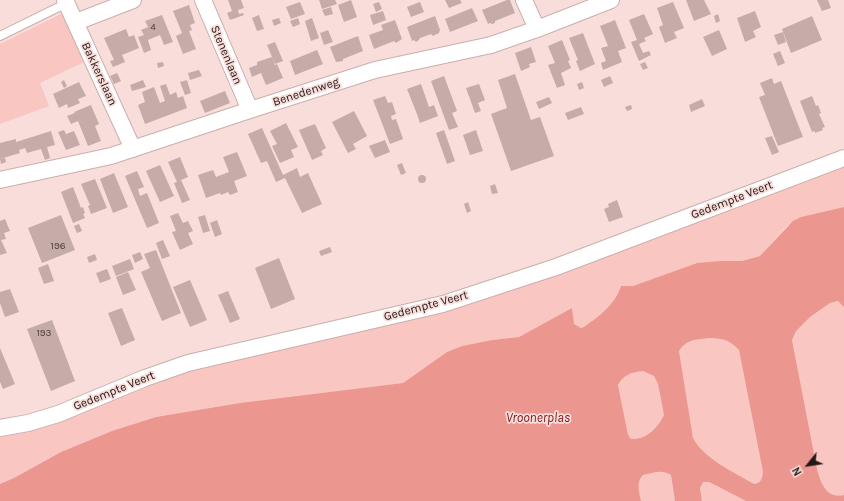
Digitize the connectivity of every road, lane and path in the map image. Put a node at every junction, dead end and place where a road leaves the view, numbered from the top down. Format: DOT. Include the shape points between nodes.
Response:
graph roads {
  1 [pos="133,0"];
  2 [pos="202,0"];
  3 [pos="524,0"];
  4 [pos="611,0"];
  5 [pos="66,1"];
  6 [pos="76,22"];
  7 [pos="537,29"];
  8 [pos="0,36"];
  9 [pos="250,110"];
  10 [pos="133,149"];
  11 [pos="844,158"];
  12 [pos="0,180"];
  13 [pos="0,428"];
  1 -- 6 [label="street"];
  2 -- 9 [label="street, Stenenlaan"];
  3 -- 7 [label="street"];
  4 -- 7 [label="street, Benedenweg"];
  5 -- 6 [label="street, Bakkerslaan"];
  5 -- 8 [label="lane"];
  6 -- 10 [label="street, Bakkerslaan"];
  7 -- 9 [label="street, Benedenweg" via="491,45 375,70"];
  9 -- 10 [label="street, Benedenweg"];
  10 -- 12 [label="street, Benedenweg"];
  11 -- 13 [label="street, Gedempte Veert" via="556,267 443,304 188,363 58,414"];
}
